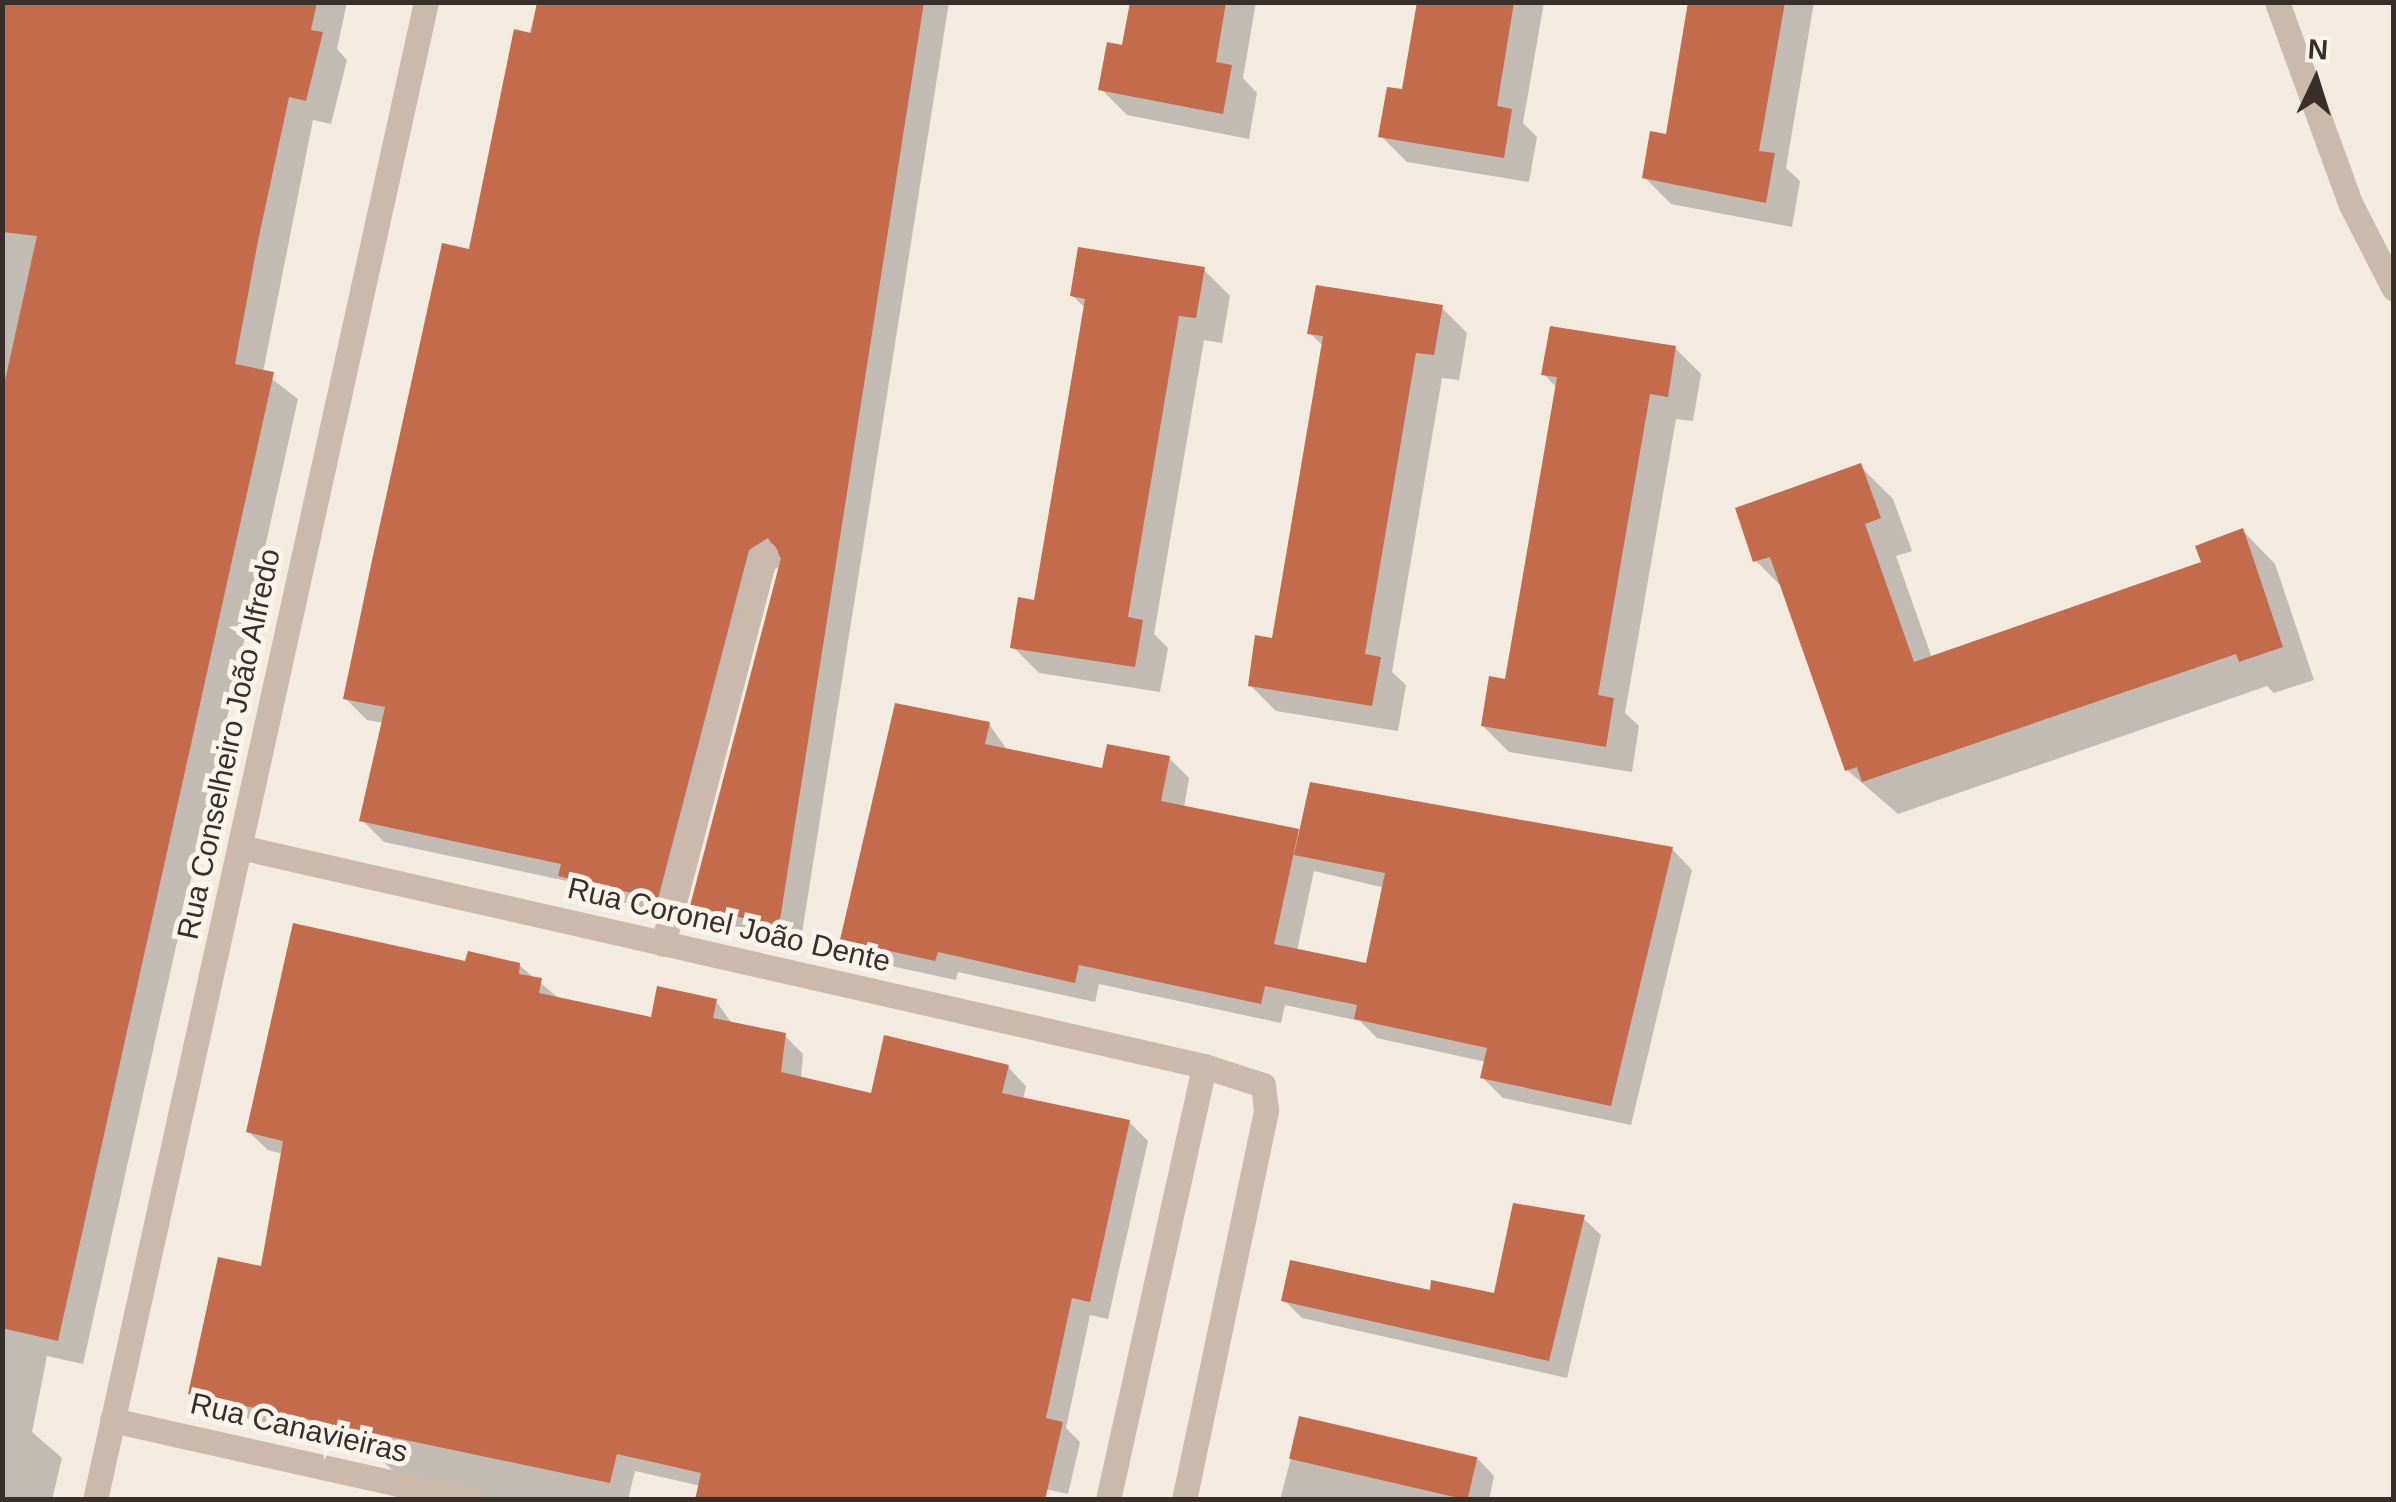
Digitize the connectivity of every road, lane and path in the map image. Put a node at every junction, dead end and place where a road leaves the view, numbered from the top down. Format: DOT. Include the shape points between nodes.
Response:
graph roads {
  1 [pos="426,2"];
  2 [pos="2277,2"];
  3 [pos="2394,289"];
  4 [pos="765,554"];
  5 [pos="240,848"];
  6 [pos="663,944"];
  7 [pos="1204,1066"];
  8 [pos="112,1420"];
  9 [pos="95,1500"];
  10 [pos="471,1500"];
  11 [pos="1108,1500"];
  12 [pos="1184,1500"];
  1 -- 5 [label="street, Rua Conselheiro João Alfredo"];
  2 -- 3 [label="street" via="2351,204"];
  4 -- 6 [label="street"];
  5 -- 6 [label="street, Rua Coronel João Dente"];
  5 -- 8 [label="street, Rua Conselheiro João Alfredo"];
  6 -- 7 [label="street, Rua Coronel João Dente"];
  7 -- 11 [label="street"];
  7 -- 12 [label="street, Rua Coronel João Dente" via="1253,1079 1267,1096"];
  8 -- 9 [label="street, Rua Conselheiro João Alfredo"];
  8 -- 10 [label="street, Rua Canavieiras"];
}
